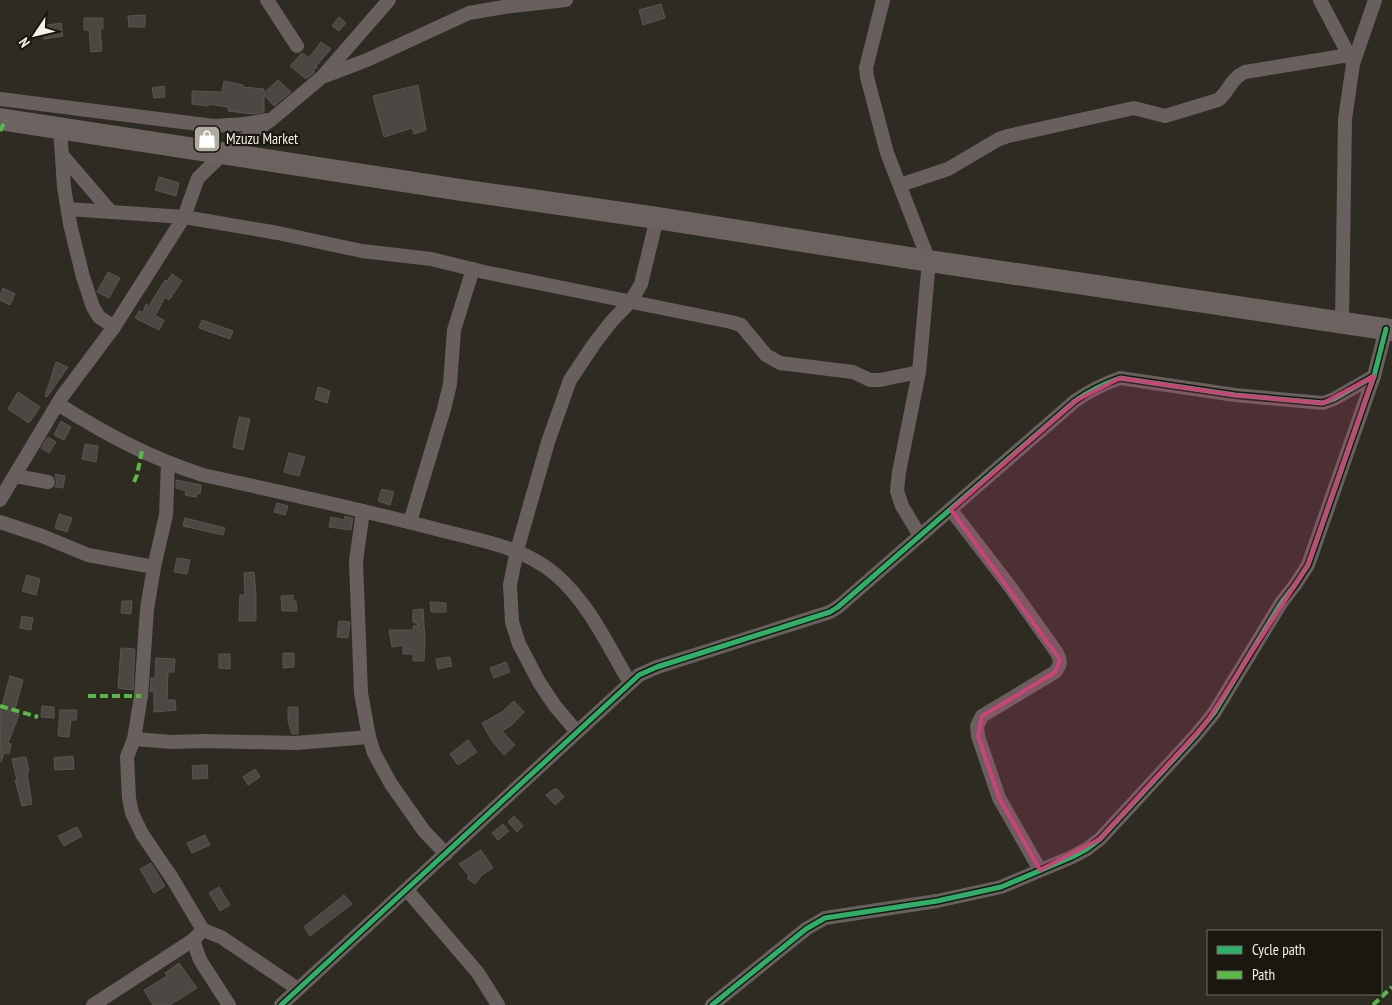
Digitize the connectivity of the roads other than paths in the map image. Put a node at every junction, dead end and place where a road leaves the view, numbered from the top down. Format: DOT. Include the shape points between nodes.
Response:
graph roads {
  1 [pos="267,0"];
  2 [pos="389,0"];
  3 [pos="566,0"];
  4 [pos="883,0"];
  5 [pos="1320,0"];
  6 [pos="1375,0"];
  7 [pos="297,46"];
  8 [pos="1351,59"];
  9 [pos="322,77"];
  10 [pos="0,99"];
  11 [pos="0,119"];
  12 [pos="272,120"];
  13 [pos="60,128"];
  14 [pos="224,153"];
  15 [pos="62,155"];
  16 [pos="900,185"];
  17 [pos="68,209"];
  18 [pos="111,212"];
  19 [pos="184,217"];
  20 [pos="657,218"];
  21 [pos="930,261"];
  22 [pos="472,269"];
  23 [pos="631,301"];
  24 [pos="1342,322"];
  25 [pos="114,327"];
  26 [pos="1389,329"];
  27 [pos="919,372"];
  28 [pos="1374,376"];
  29 [pos="58,404"];
  30 [pos="168,463"];
  31 [pos="14,476"];
  32 [pos="48,482"];
  33 [pos="0,500"];
  34 [pos="950,510"];
  35 [pos="363,511"];
  36 [pos="0,522"];
  37 [pos="410,522"];
  38 [pos="920,536"];
  39 [pos="517,550"];
  40 [pos="154,568"];
  41 [pos="630,683"];
  42 [pos="577,732"];
  43 [pos="369,737"];
  44 [pos="134,739"];
  45 [pos="446,854"];
  46 [pos="1040,870"];
  47 [pos="407,890"];
  48 [pos="198,935"];
  49 [pos="298,989"];
  50 [pos="285,1003"];
  51 [pos="93,1005"];
  52 [pos="229,1005"];
  53 [pos="498,1005"];
  54 [pos="712,1005"];
  1 -- 7 [label="street"];
  2 -- 9 [label="street"];
  3 -- 9 [label="street" via="469,14"];
  4 -- 16 [label="street" via="866,68 887,153"];
  5 -- 8 [label="street"];
  6 -- 8 [label="street"];
  8 -- 16 [label="street" via="1245,72 1233,80 1218,100 1165,116 1134,108 1008,136 948,169"];
  8 -- 24 [label="street" via="1345,119"];
  9 -- 12 [label="street"];
  10 -- 12 [label="street" via="214,126"];
  11 -- 13 [label="highway"];
  12 -- 14 [label="street"];
  13 -- 14 [label="highway"];
  13 -- 15 [label="street"];
  14 -- 19 [label="street" via="198,178"];
  14 -- 20 [label="highway"];
  15 -- 17 [label="street"];
  15 -- 18 [label="street"];
  16 -- 21 [label="street"];
  17 -- 18 [label="street"];
  17 -- 25 [label="street" via="93,307 99,317"];
  18 -- 19 [label="street"];
  19 -- 22 [label="street" via="362,251 431,259"];
  19 -- 25 [label="street"];
  20 -- 21 [label="highway"];
  20 -- 23 [label="street" via="641,284"];
  21 -- 24 [label="highway"];
  21 -- 27 [label="street"];
  22 -- 23 [label="street"];
  22 -- 37 [label="street" via="454,330 450,384 444,409"];
  23 -- 27 [label="street" via="741,325 766,354 780,363 853,372 870,380"];
  23 -- 39 [label="street" via="594,344 570,380 548,442"];
  24 -- 26 [label="highway"];
  25 -- 29 [label="street"];
  26 -- 28 [label="street"];
  27 -- 38 [label="street" via="897,490 902,506"];
  28 -- 34 [label="street" via="1323,402 1235,395 1120,378 1075,401"];
  28 -- 46 [label="street" via="1308,565 1280,603 1214,714 1100,839 1080,853"];
  29 -- 30 [label="street" via="118,440"];
  29 -- 31 [label="street"];
  30 -- 35 [label="street" via="203,475"];
  30 -- 40 [label="street" via="166,515"];
  31 -- 32 [label="street"];
  31 -- 33 [label="street"];
  34 -- 38 [label="street"];
  34 -- 46 [label="street" via="1011,588 1060,660 1055,672 982,716 977,726 999,798"];
  35 -- 37 [label="street"];
  35 -- 43 [label="street" via="356,561 361,693"];
  36 -- 40 [label="street" via="88,554"];
  37 -- 39 [label="street"];
  38 -- 41 [label="street" via="830,612 657,667"];
  39 -- 41 [label="street" via="554,573 583,603"];
  39 -- 42 [label="street" via="510,585 512,622 519,644 538,682"];
  40 -- 44 [label="street"];
  41 -- 42 [label="street"];
  42 -- 45 [label="street"];
  43 -- 44 [label="street" via="288,743 151,742"];
  43 -- 45 [label="street" via="391,784 424,831"];
  44 -- 48 [label="street" via="127,757 132,813 172,878"];
  45 -- 47 [label="street"];
  46 -- 54 [label="street" via="1001,887 937,901 825,918 806,929"];
  47 -- 49 [label="street"];
  47 -- 53 [label="street" via="478,973"];
  48 -- 49 [label="street" via="221,937"];
  48 -- 51 [label="street"];
  48 -- 52 [label="street" via="200,960"];
  49 -- 50 [label="street"];
}
